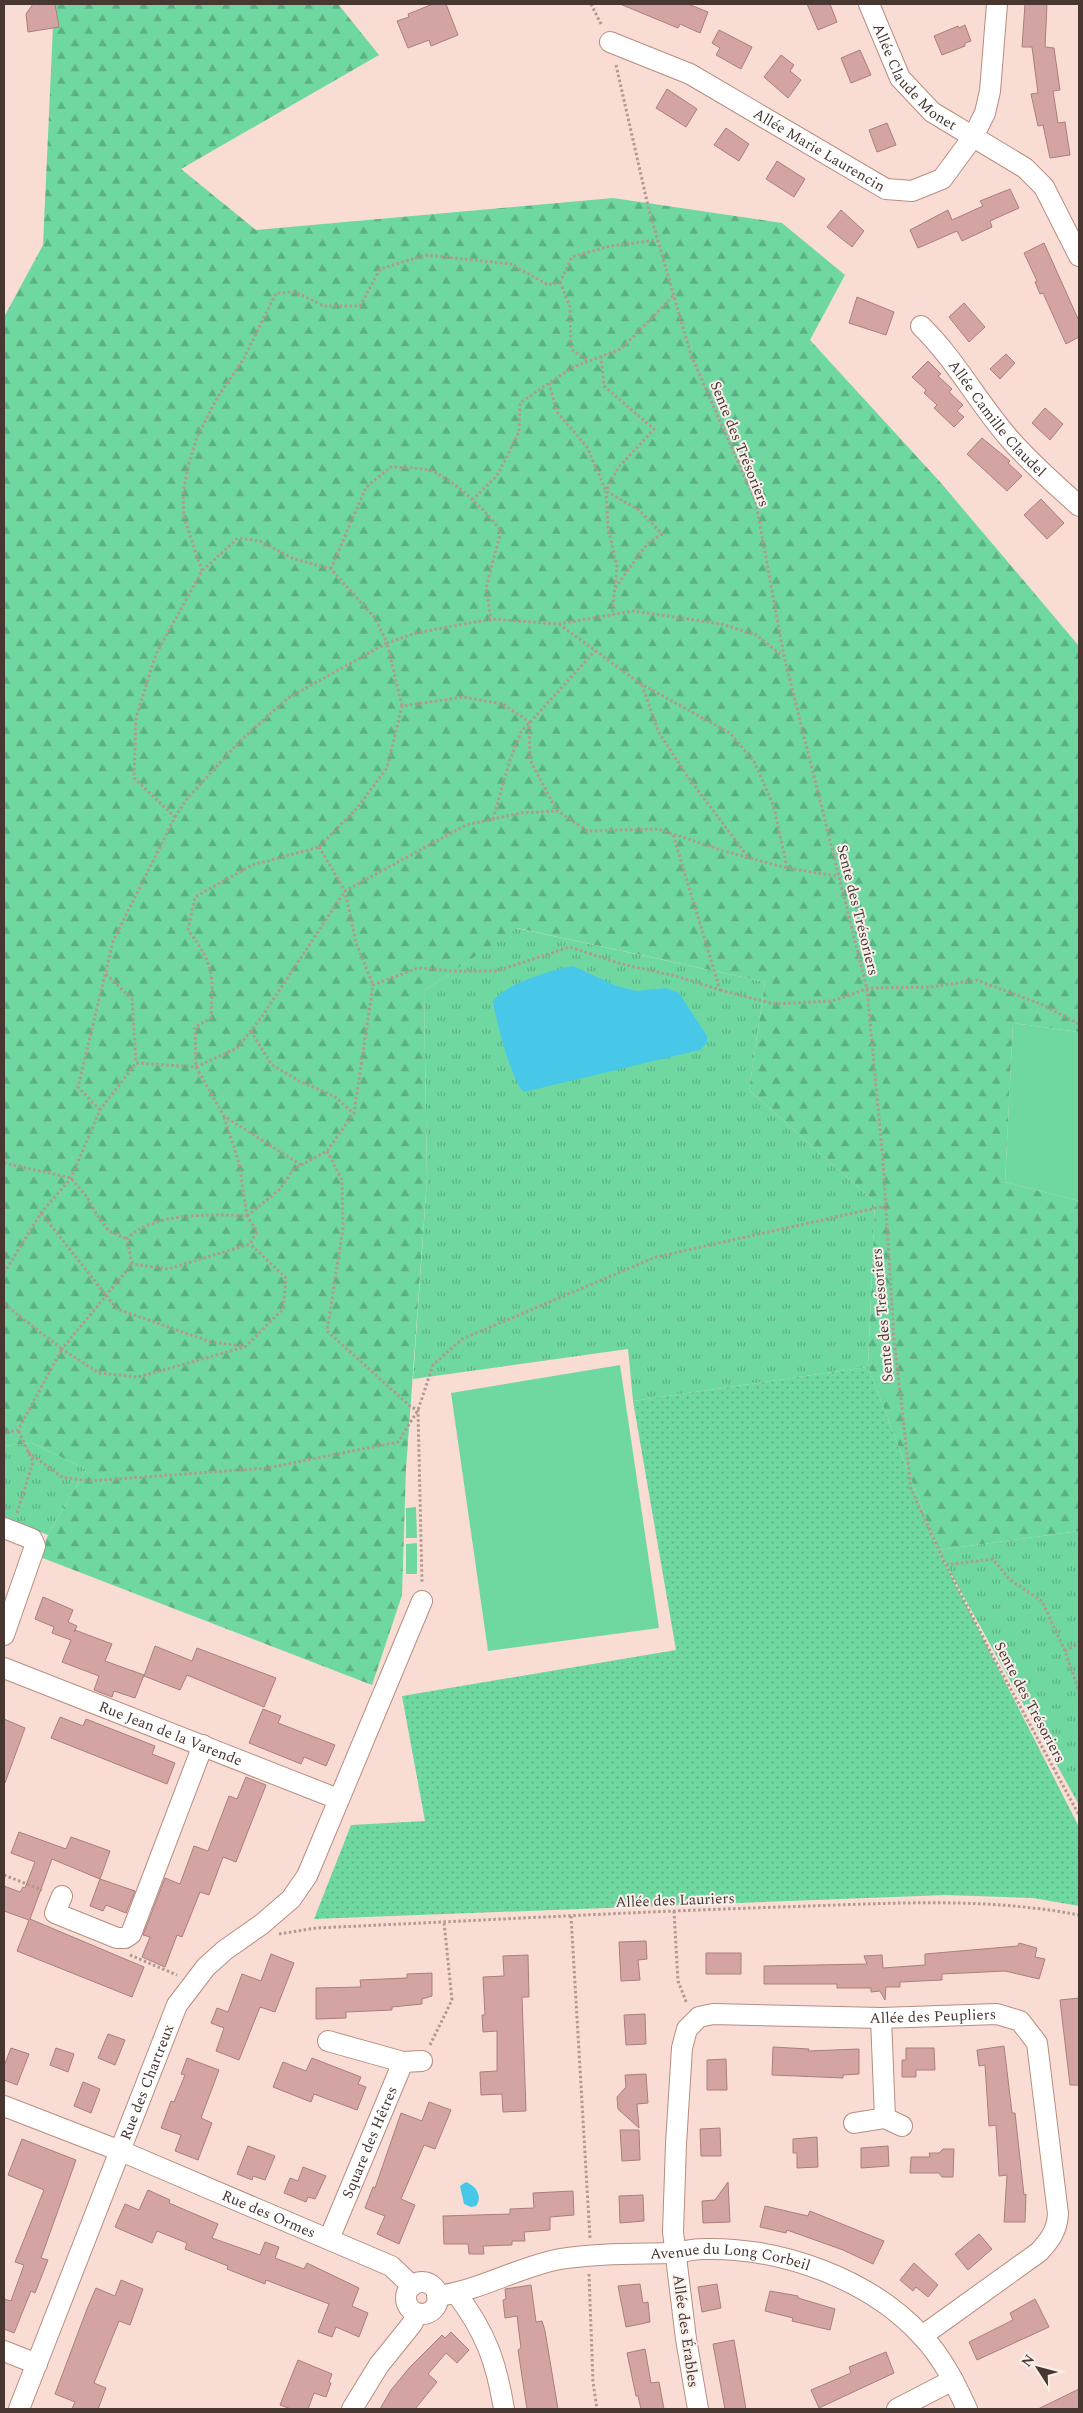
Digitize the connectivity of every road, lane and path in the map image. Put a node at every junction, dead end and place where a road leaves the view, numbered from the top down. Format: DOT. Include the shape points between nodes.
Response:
graph roads {
  1 [pos="591,4"];
  2 [pos="868,4"];
  3 [pos="997,4"];
  4 [pos="610,42"];
  5 [pos="973,137"];
  6 [pos="657,240"];
  7 [pos="1079,256"];
  8 [pos="560,282"];
  9 [pos="674,296"];
  10 [pos="921,326"];
  11 [pos="601,356"];
  12 [pos="588,361"];
  13 [pos="549,383"];
  14 [pos="606,491"];
  15 [pos="472,500"];
  16 [pos="1079,506"];
  17 [pos="331,569"];
  18 [pos="202,571"];
  19 [pos="614,589"];
  20 [pos="612,615"];
  21 [pos="491,619"];
  22 [pos="558,624"];
  23 [pos="387,643"];
  24 [pos="595,651"];
  25 [pos="784,656"];
  26 [pos="641,684"];
  27 [pos="402,706"];
  28 [pos="529,722"];
  29 [pos="558,811"];
  30 [pos="175,817"];
  31 [pos="493,819"];
  32 [pos="673,834"];
  33 [pos="320,847"];
  34 [pos="749,858"];
  35 [pos="787,868"];
  36 [pos="837,876"];
  37 [pos="345,892"];
  38 [pos="106,974"];
  39 [pos="373,985"];
  40 [pos="867,989"];
  41 [pos="720,990"];
  42 [pos="1079,1024"];
  43 [pos="251,1031"];
  44 [pos="136,1063"];
  45 [pos="196,1067"];
  46 [pos="100,1110"];
  47 [pos="354,1113"];
  48 [pos="224,1116"];
  49 [pos="327,1150"];
  50 [pos="4,1163"];
  51 [pos="301,1165"];
  52 [pos="71,1178"];
  53 [pos="885,1206"];
  54 [pos="41,1213"];
  55 [pos="247,1216"];
  56 [pos="127,1239"];
  57 [pos="250,1244"];
  58 [pos="132,1264"];
  59 [pos="4,1273"];
  60 [pos="106,1296"];
  61 [pos="4,1304"];
  62 [pos="245,1347"];
  63 [pos="62,1349"];
  64 [pos="418,1410"];
  65 [pos="18,1430"];
  66 [pos="4,1433"];
  67 [pos="28,1452"];
  68 [pos="8,1529"];
  69 [pos="946,1565"];
  70 [pos="422,1601"];
  71 [pos="4,1635"];
  72 [pos="1079,1643"];
  73 [pos="1065,1651"];
  74 [pos="4,1668"];
  75 [pos="1079,1691"];
  76 [pos="203,1745"];
  77 [pos="338,1799"];
  78 [pos="1079,1815"];
  79 [pos="4,1875"];
  80 [pos="42,1890"];
  81 [pos="62,1896"];
  82 [pos="674,1911"];
  83 [pos="1079,1915"];
  84 [pos="572,1916"];
  85 [pos="444,1922"];
  86 [pos="271,1935"];
  87 [pos="122,1952"];
  88 [pos="184,1977"];
  89 [pos="690,2011"];
  90 [pos="881,2018"];
  91 [pos="328,2041"];
  92 [pos="412,2062"];
  93 [pos="4,2106"];
  94 [pos="854,2123"];
  95 [pos="120,2151"];
  96 [pos="329,2239"];
  97 [pos="591,2246"];
  98 [pos="675,2252"];
  99 [pos="588,2266"];
  100 [pos="412,2286"];
  101 [pos="447,2295"];
  102 [pos="417,2314"];
  103 [pos="922,2336"];
  104 [pos="4,2351"];
  105 [pos="37,2364"];
  106 [pos="953,2380"];
  107 [pos="19,2409"];
  108 [pos="352,2409"];
  109 [pos="504,2409"];
  110 [pos="597,2409"];
  111 [pos="698,2409"];
  112 [pos="897,2409"];
  113 [pos="967,2409"];
  1 -- 4 [label="path, Sente des Trésoriers"];
  2 -- 5 [label="street, Allée Claude Monet" via="900,78 932,112"];
  3 -- 5 [label="street, Allée Marie Laurencin" via="990,91 985,113"];
  4 -- 5 [label="street, Allée Marie Laurencin" via="690,74 886,189 912,191 942,179"];
  4 -- 6 [label="path, Sente des Trésoriers"];
  5 -- 7 [label="street" via="1025,168 1044,187"];
  6 -- 8 [label="path" via="610,246 572,257"];
  6 -- 9 [label="path, Sente des Trésoriers"];
  8 -- 12 [label="path" via="570,307 571,349"];
  8 -- 18 [label="path" via="548,285 512,264 426,255 380,269 360,306 324,306 295,292 276,293 243,360 201,429 189,463 183,493 184,517"];
  9 -- 11 [label="path" via="621,349"];
  9 -- 25 [label="path, Sente des Trésoriers" via="691,355 756,503"];
  10 -- 16 [label="street, Allée Camille Claudel" via="940,344 1008,437"];
  11 -- 12 [label="path"];
  11 -- 14 [label="path" via="604,386 654,429 618,468"];
  12 -- 13 [label="path"];
  13 -- 14 [label="path" via="557,412 587,447"];
  13 -- 15 [label="path" via="520,403 519,432 496,476"];
  14 -- 19 [label="path" via="608,527 617,567"];
  14 -- 19 [label="path" via="639,510 662,534 647,544"];
  15 -- 17 [label="path" via="432,471 391,467 366,487"];
  15 -- 21 [label="path" via="501,531 486,588"];
  17 -- 18 [label="path" via="292,558 260,540 238,538"];
  17 -- 23 [label="path" via="375,618"];
  18 -- 30 [label="path" via="156,654 136,717 134,778"];
  19 -- 20 [label="path"];
  20 -- 22 [label="path"];
  20 -- 25 [label="path" via="634,611 721,624 756,635"];
  21 -- 22 [label="path"];
  21 -- 23 [label="path" via="416,633"];
  22 -- 24 [label="path"];
  23 -- 27 [label="path"];
  23 -- 30 [label="path" via="288,698 239,742 186,800"];
  24 -- 26 [label="path"];
  24 -- 28 [label="path"];
  25 -- 36 [label="path, Sente des Trésoriers"];
  26 -- 34 [label="path" via="658,730 688,777"];
  26 -- 35 [label="path" via="730,733 755,763 774,806"];
  27 -- 28 [label="path" via="464,697 503,704"];
  27 -- 33 [label="path" via="387,768 357,808"];
  28 -- 29 [label="path" via="530,760"];
  28 -- 31 [label="path" via="510,760"];
  29 -- 31 [label="path" via="520,813"];
  29 -- 32 [label="path" via="587,831 658,829"];
  30 -- 38 [label="path" via="113,941"];
  31 -- 37 [label="path" via="466,825"];
  32 -- 34 [label="path"];
  32 -- 41 [label="path"];
  33 -- 37 [label="path"];
  33 -- 45 [label="path" via="252,865 195,897 188,930 204,951 213,976 211,1018 195,1027"];
  34 -- 35 [label="path"];
  35 -- 36 [label="path"];
  36 -- 40 [label="path, Sente des Trésoriers"];
  37 -- 39 [label="path" via="356,943"];
  37 -- 43 [label="path"];
  38 -- 44 [label="path" via="132,999"];
  38 -- 46 [label="path" via="78,1087"];
  39 -- 41 [label="path" via="418,968 496,971 570,947"];
  39 -- 47 [label="path"];
  40 -- 41 [label="path" via="832,1001 774,1004"];
  40 -- 42 [label="path" via="931,987 976,980 1042,1004"];
  40 -- 53 [label="path, Sente des Trésoriers"];
  43 -- 45 [label="path" via="237,1048"];
  43 -- 47 [label="path" via="271,1064 334,1096"];
  44 -- 45 [label="path"];
  44 -- 46 [label="path"];
  45 -- 48 [label="path"];
  46 -- 52 [label="path"];
  47 -- 49 [label="path"];
  48 -- 51 [label="path"];
  48 -- 55 [label="path" via="239,1163"];
  49 -- 51 [label="path"];
  49 -- 64 [label="path" via="342,1180 343,1228 327,1331"];
  50 -- 52 [label="path"];
  51 -- 55 [label="path" via="294,1169 279,1190"];
  52 -- 54 [label="path"];
  52 -- 56 [label="path" via="87,1196 109,1231"];
  53 -- 64 [label="path" via="656,1257 462,1339 433,1365"];
  53 -- 69 [label="path, Sente des Trésoriers" via="894,1339 911,1489"];
  54 -- 59 [label="path"];
  54 -- 60 [label="path"];
  55 -- 56 [label="path" via="211,1214 177,1217 134,1231"];
  55 -- 57 [label="path" via="257,1231"];
  56 -- 58 [label="path"];
  57 -- 58 [label="path" via="168,1269"];
  57 -- 62 [label="path" via="286,1278 283,1309"];
  58 -- 60 [label="path"];
  60 -- 62 [label="path" via="117,1309 211,1342"];
  60 -- 63 [label="path"];
  61 -- 63 [label="path"];
  62 -- 63 [label="path" via="138,1377 99,1373"];
  63 -- 65 [label="path"];
  64 -- 67 [label="path" via="398,1442 267,1468 90,1481 62,1477"];
  64 -- 70 [label="path"];
  65 -- 66 [label="path"];
  65 -- 67 [label="path"];
  67 -- 68 [label="path" via="33,1462"];
  68 -- 71 [label="street" via="32,1539 35,1546"];
  69 -- 73 [label="path" via="993,1559 1009,1578 1042,1601"];
  69 -- 78 [label="path, Sente des Trésoriers"];
  70 -- 77 [label="street, Rue des Chartreux"];
  72 -- 73 [label="path"];
  73 -- 75 [label="path"];
  74 -- 76 [label="street, Rue Jean de la Varende"];
  76 -- 77 [label="street, Rue Jean de la Varende"];
  76 -- 81 [label="street" via="130,1934 117,1938 55,1913"];
  77 -- 95 [label="street, Rue des Chartreux" via="307,1876 291,1899 225,1950 192,1983 177,2005"];
  79 -- 80 [label="path"];
  82 -- 83 [label="path, Allée des Lauriers" via="940,1902 1048,1909"];
  82 -- 84 [label="path, Allée des Lauriers"];
  82 -- 89 [label="path" via="678,1981"];
  84 -- 85 [label="path, Allée des Lauriers"];
  84 -- 97 [label="path"];
  85 -- 86 [label="path, Allée des Lauriers" via="316,1928"];
  85 -- 92 [label="path" via="452,2000"];
  87 -- 88 [label="path"];
  90 -- 94 [label="street" via="894,2122"];
  90 -- 98 [label="street, Allée des Peupliers" via="713,2014 699,2017 687,2029 682,2048 676,2144"];
  90 -- 103 [label="street, Allée des Peupliers" via="997,2014 1020,2022 1037,2044 1058,2226 1039,2252"];
  91 -- 92 [label="street"];
  92 -- 96 [label="street, Square des Hêtres"];
  93 -- 95 [label="street, Rue des Ormes"];
  95 -- 96 [label="street, Rue des Ormes"];
  95 -- 105 [label="street, Rue des Chartreux"];
  96 -- 100 [label="street, Rue des Ormes" via="391,2266"];
  98 -- 101 [label="street, Avenue du Long Corbeil" via="560,2259 529,2266"];
  98 -- 103 [label="street, Avenue du Long Corbeil" via="729,2250 793,2261 831,2274 868,2292 897,2312"];
  98 -- 111 [label="street, Allée des Érables"];
  99 -- 110 [label="path"];
  100 -- 101 [label="street" via="422,2282"];
  100 -- 102 [label="street" via="406,2294 406,2304"];
  101 -- 102 [label="street" via="432,2311"];
  101 -- 109 [label="street" via="485,2337 498,2371"];
  102 -- 108 [label="street"];
  103 -- 106 [label="street, Avenue du Long Corbeil"];
  104 -- 105 [label="street"];
  105 -- 107 [label="street, Rue des Chartreux"];
  106 -- 112 [label="street"];
  106 -- 113 [label="street, Avenue du Long Corbeil"];
}
